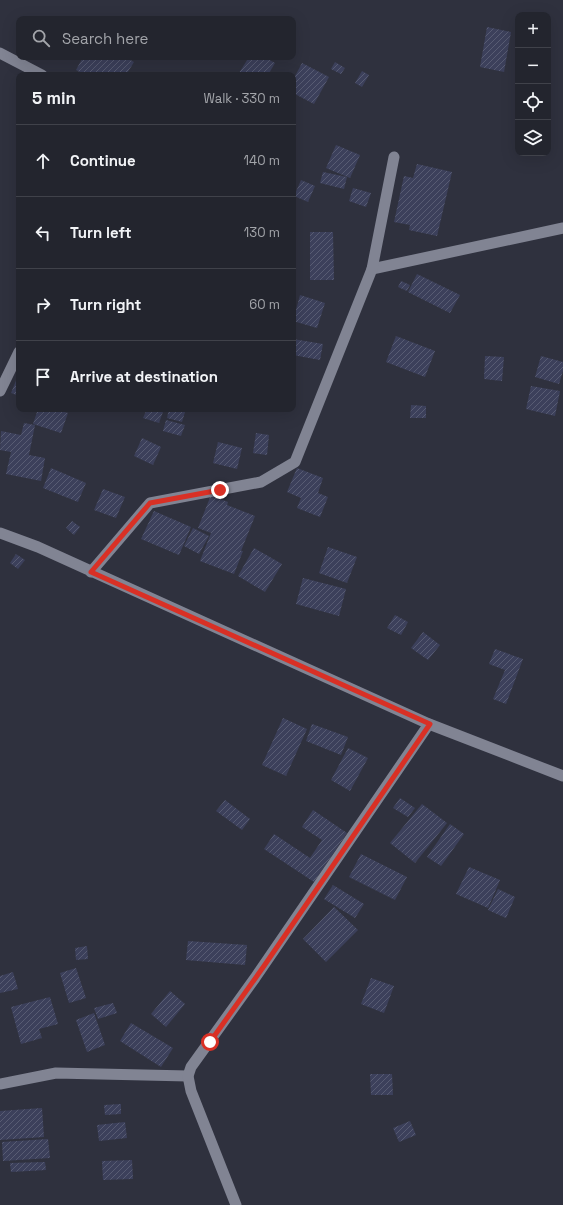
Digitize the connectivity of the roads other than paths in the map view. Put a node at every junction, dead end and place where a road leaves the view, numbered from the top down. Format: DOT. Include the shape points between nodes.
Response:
graph roads {
  1 [pos="0,53"];
  2 [pos="36,72"];
  3 [pos="394,157"];
  4 [pos="563,228"];
  5 [pos="372,269"];
  6 [pos="16,358"];
  7 [pos="0,391"];
  8 [pos="0,532"];
  9 [pos="91,572"];
  10 [pos="430,724"];
  11 [pos="563,776"];
  12 [pos="188,1076"];
  13 [pos="0,1084"];
  14 [pos="236,1205"];
  1 -- 2 [label="street"];
  3 -- 5 [label="street"];
  4 -- 5 [label="street"];
  5 -- 9 [label="street" via="295,462 261,482 150,503"];
  6 -- 7 [label="street"];
  8 -- 9 [label="street"];
  9 -- 10 [label="street"];
  10 -- 11 [label="street"];
  10 -- 12 [label="street"];
  12 -- 13 [label="street" via="56,1073"];
  12 -- 14 [label="street" via="190,1091"];
}
